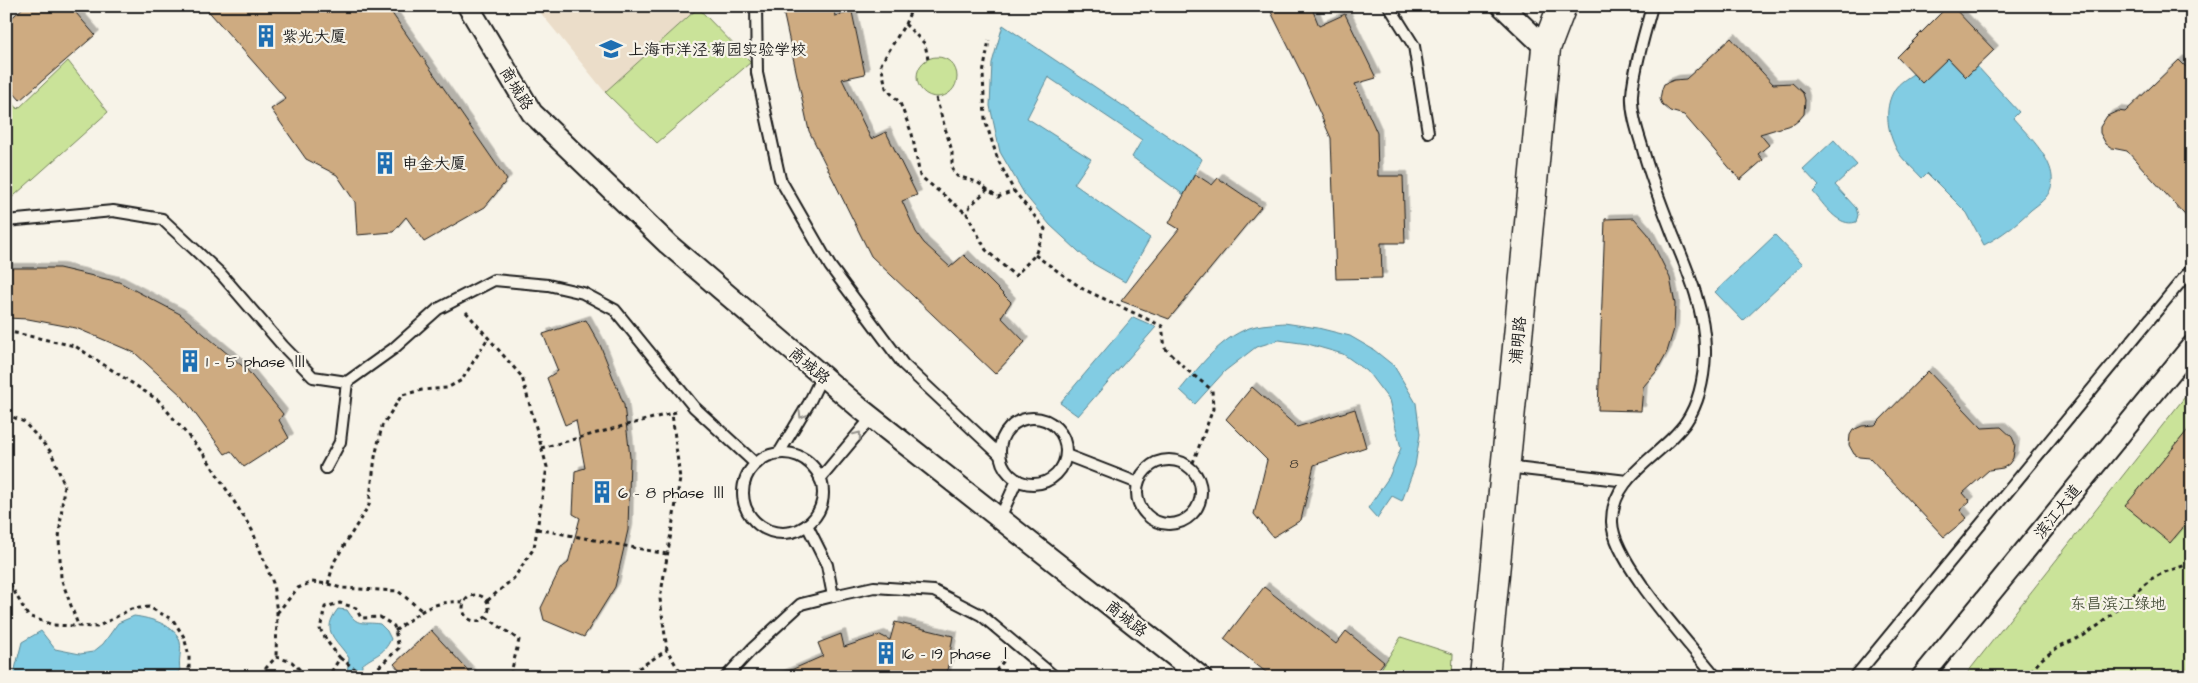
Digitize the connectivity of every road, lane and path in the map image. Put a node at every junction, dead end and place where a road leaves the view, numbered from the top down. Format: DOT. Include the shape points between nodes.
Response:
graph roads {
  1 [pos="468,6"];
  2 [pos="756,6"];
  3 [pos="913,6"];
  4 [pos="1389,6"];
  5 [pos="1502,6"];
  6 [pos="1562,6"];
  7 [pos="1652,6"];
  8 [pos="905,24"];
  9 [pos="989,40"];
  10 [pos="1546,48"];
  11 [pos="928,59"];
  12 [pos="936,98"];
  13 [pos="1428,132"];
  14 [pos="988,190"];
  15 [pos="1014,191"];
  16 [pos="967,214"];
  17 [pos="6,221"];
  18 [pos="1035,255"];
  19 [pos="2192,268"];
  20 [pos="456,300"];
  21 [pos="6,331"];
  22 [pos="488,338"];
  23 [pos="2192,346"];
  24 [pos="822,376"];
  25 [pos="348,382"];
  26 [pos="694,407"];
  27 [pos="672,413"];
  28 [pos="6,414"];
  29 [pos="872,417"];
  30 [pos="541,448"];
  31 [pos="779,453"];
  32 [pos="1000,455"];
  33 [pos="1066,455"];
  34 [pos="756,464"];
  35 [pos="1505,467"];
  36 [pos="326,468"];
  37 [pos="1190,468"];
  38 [pos="820,479"];
  39 [pos="1017,480"];
  40 [pos="1627,481"];
  41 [pos="1138,483"];
  42 [pos="1000,518"];
  43 [pos="807,525"];
  44 [pos="537,529"];
  45 [pos="667,554"];
  46 [pos="2192,563"];
  47 [pos="6,577"];
  48 [pos="328,584"];
  49 [pos="833,596"];
  50 [pos="487,601"];
  51 [pos="465,602"];
  52 [pos="421,610"];
  53 [pos="277,613"];
  54 [pos="486,617"];
  55 [pos="78,625"];
  56 [pos="395,631"];
  57 [pos="1017,644"];
  58 [pos="667,650"];
  59 [pos="276,657"];
  60 [pos="340,658"];
  61 [pos="189,677"];
  62 [pos="264,677"];
  63 [pos="307,677"];
  64 [pos="326,677"];
  65 [pos="367,677"];
  66 [pos="510,677"];
  67 [pos="624,677"];
  68 [pos="683,677"];
  69 [pos="726,677"];
  70 [pos="991,677"];
  71 [pos="1055,677"];
  72 [pos="1201,677"];
  73 [pos="1484,677"];
  74 [pos="1716,677"];
  75 [pos="1855,677"];
  76 [pos="1922,677"];
  77 [pos="2024,677"];
  1 -- 24 [label="street, 商城路" via="532,113 668,244"];
  2 -- 32 [label="lane" via="757,73 780,179 830,266 903,364"];
  3 -- 8 [label="path"];
  4 -- 13 [label="lane" via="1414,46"];
  5 -- 10 [label="street"];
  6 -- 10 [label="main road, 浦明路"];
  7 -- 40 [label="lane" via="1632,94 1634,117 1650,176 1690,275 1702,318 1705,354 1695,408 1685,424"];
  8 -- 11 [label="path" via="925,44"];
  8 -- 16 [label="path" via="881,64 886,88 900,103 912,134 920,176"];
  9 -- 15 [label="path" via="983,74 985,120 998,160"];
  10 -- 35 [label="main road, 浦明路"];
  12 -- 14 [label="path" via="952,151 952,168 957,176 977,182"];
  14 -- 15 [label="path" via="998,197"];
  14 -- 16 [label="path" via="970,206"];
  15 -- 18 [label="path" via="1045,229"];
  16 -- 18 [label="path" via="986,250 1015,276"];
  17 -- 25 [label="lane" via="112,211 162,219 221,274 314,377"];
  18 -- 37 [label="path" via="1083,289 1162,326 1165,348 1212,390 1213,410"];
  19 -- 75 [label="lane"];
  20 -- 22 [label="path"];
  20 -- 25 [label="lane" via="438,309"];
  20 -- 26 [label="lane" via="494,280 548,285 583,293 615,310"];
  21 -- 53 [label="path" via="75,346 158,400 206,457 252,530 273,583"];
  22 -- 30 [label="path" via="522,377"];
  22 -- 48 [label="path" via="462,380 447,388 402,394 392,408 382,426 369,505 334,562"];
  23 -- 76 [label="street, 滨江大道"];
  24 -- 29 [label="street, 商城路"];
  24 -- 31 [label="lane, one-way" via="810,403"];
  25 -- 36 [label="lane" via="340,442"];
  26 -- 27 [label="path"];
  26 -- 34 [label="lane"];
  27 -- 30 [label="path"];
  27 -- 45 [label="path" via="680,479"];
  28 -- 55 [label="path" via="24,422 51,452 64,484 59,539 62,578"];
  38 -- 29 [label="lane, one-way"];
  29 -- 42 [label="street, 商城路"];
  30 -- 44 [label="path" via="547,467"];
  31 -- 34 [label="lane"];
  31 -- 38 [label="lane" via="804,459"];
  32 -- 33 [label="lane" via="1004,433 1022,419 1033,417 1054,424 1062,433"];
  32 -- 39 [label="lane" via="1003,465"];
  33 -- 39 [label="lane" via="1063,466 1047,481 1027,484"];
  33 -- 41 [label="lane"];
  34 -- 43 [label="lane" via="744,487 748,514 769,531 795,531"];
  35 -- 40 [label="lane"];
  35 -- 73 [label="main road, 浦明路"];
  37 -- 41 [label="lane" via="1181,462 1160,461 1142,473"];
  37 -- 41 [label="lane" via="1201,487 1200,498 1190,516 1181,522 1171,524 1151,519 1139,503"];
  38 -- 43 [label="lane" via="823,491 821,504"];
  39 -- 42 [label="lane"];
  40 -- 74 [label="lane" via="1615,502 1612,522 1616,543 1637,578"];
  42 -- 72 [label="street, 商城路"];
  43 -- 49 [label="lane" via="827,565"];
  44 -- 45 [label="path"];
  44 -- 50 [label="path" via="534,548 514,578"];
  45 -- 58 [label="path" via="660,599"];
  46 -- 77 [label="path" via="2151,579 2100,625 2060,646"];
  47 -- 55 [label="path" via="28,616 54,625"];
  48 -- 52 [label="path" via="341,588 398,591"];
  48 -- 53 [label="path" via="312,582 298,588"];
  49 -- 57 [label="lane" via="874,587 934,591 981,615"];
  49 -- 69 [label="lane" via="801,604"];
  50 -- 51 [label="path" via="475,595"];
  50 -- 54 [label="path"];
  51 -- 52 [label="path" via="434,604"];
  51 -- 54 [label="path" via="465,615 471,620 479,621"];
  52 -- 56 [label="path"];
  53 -- 59 [label="path"];
  54 -- 66 [label="path" via="519,640"];
  55 -- 61 [label="path" via="97,627 131,609 149,607 173,620 184,637 189,656"];
  56 -- 60 [label="path" via="394,626 380,617 361,618 356,608 340,603 326,607 320,629"];
  56 -- 65 [label="path" via="399,648"];
  57 -- 70 [label="path"];
  57 -- 71 [label="lane"];
  58 -- 67 [label="path"];
  58 -- 68 [label="path"];
  59 -- 62 [label="path" via="266,668"];
  59 -- 63 [label="path" via="292,662"];
  60 -- 64 [label="path"];
  60 -- 65 [label="path"];
}
